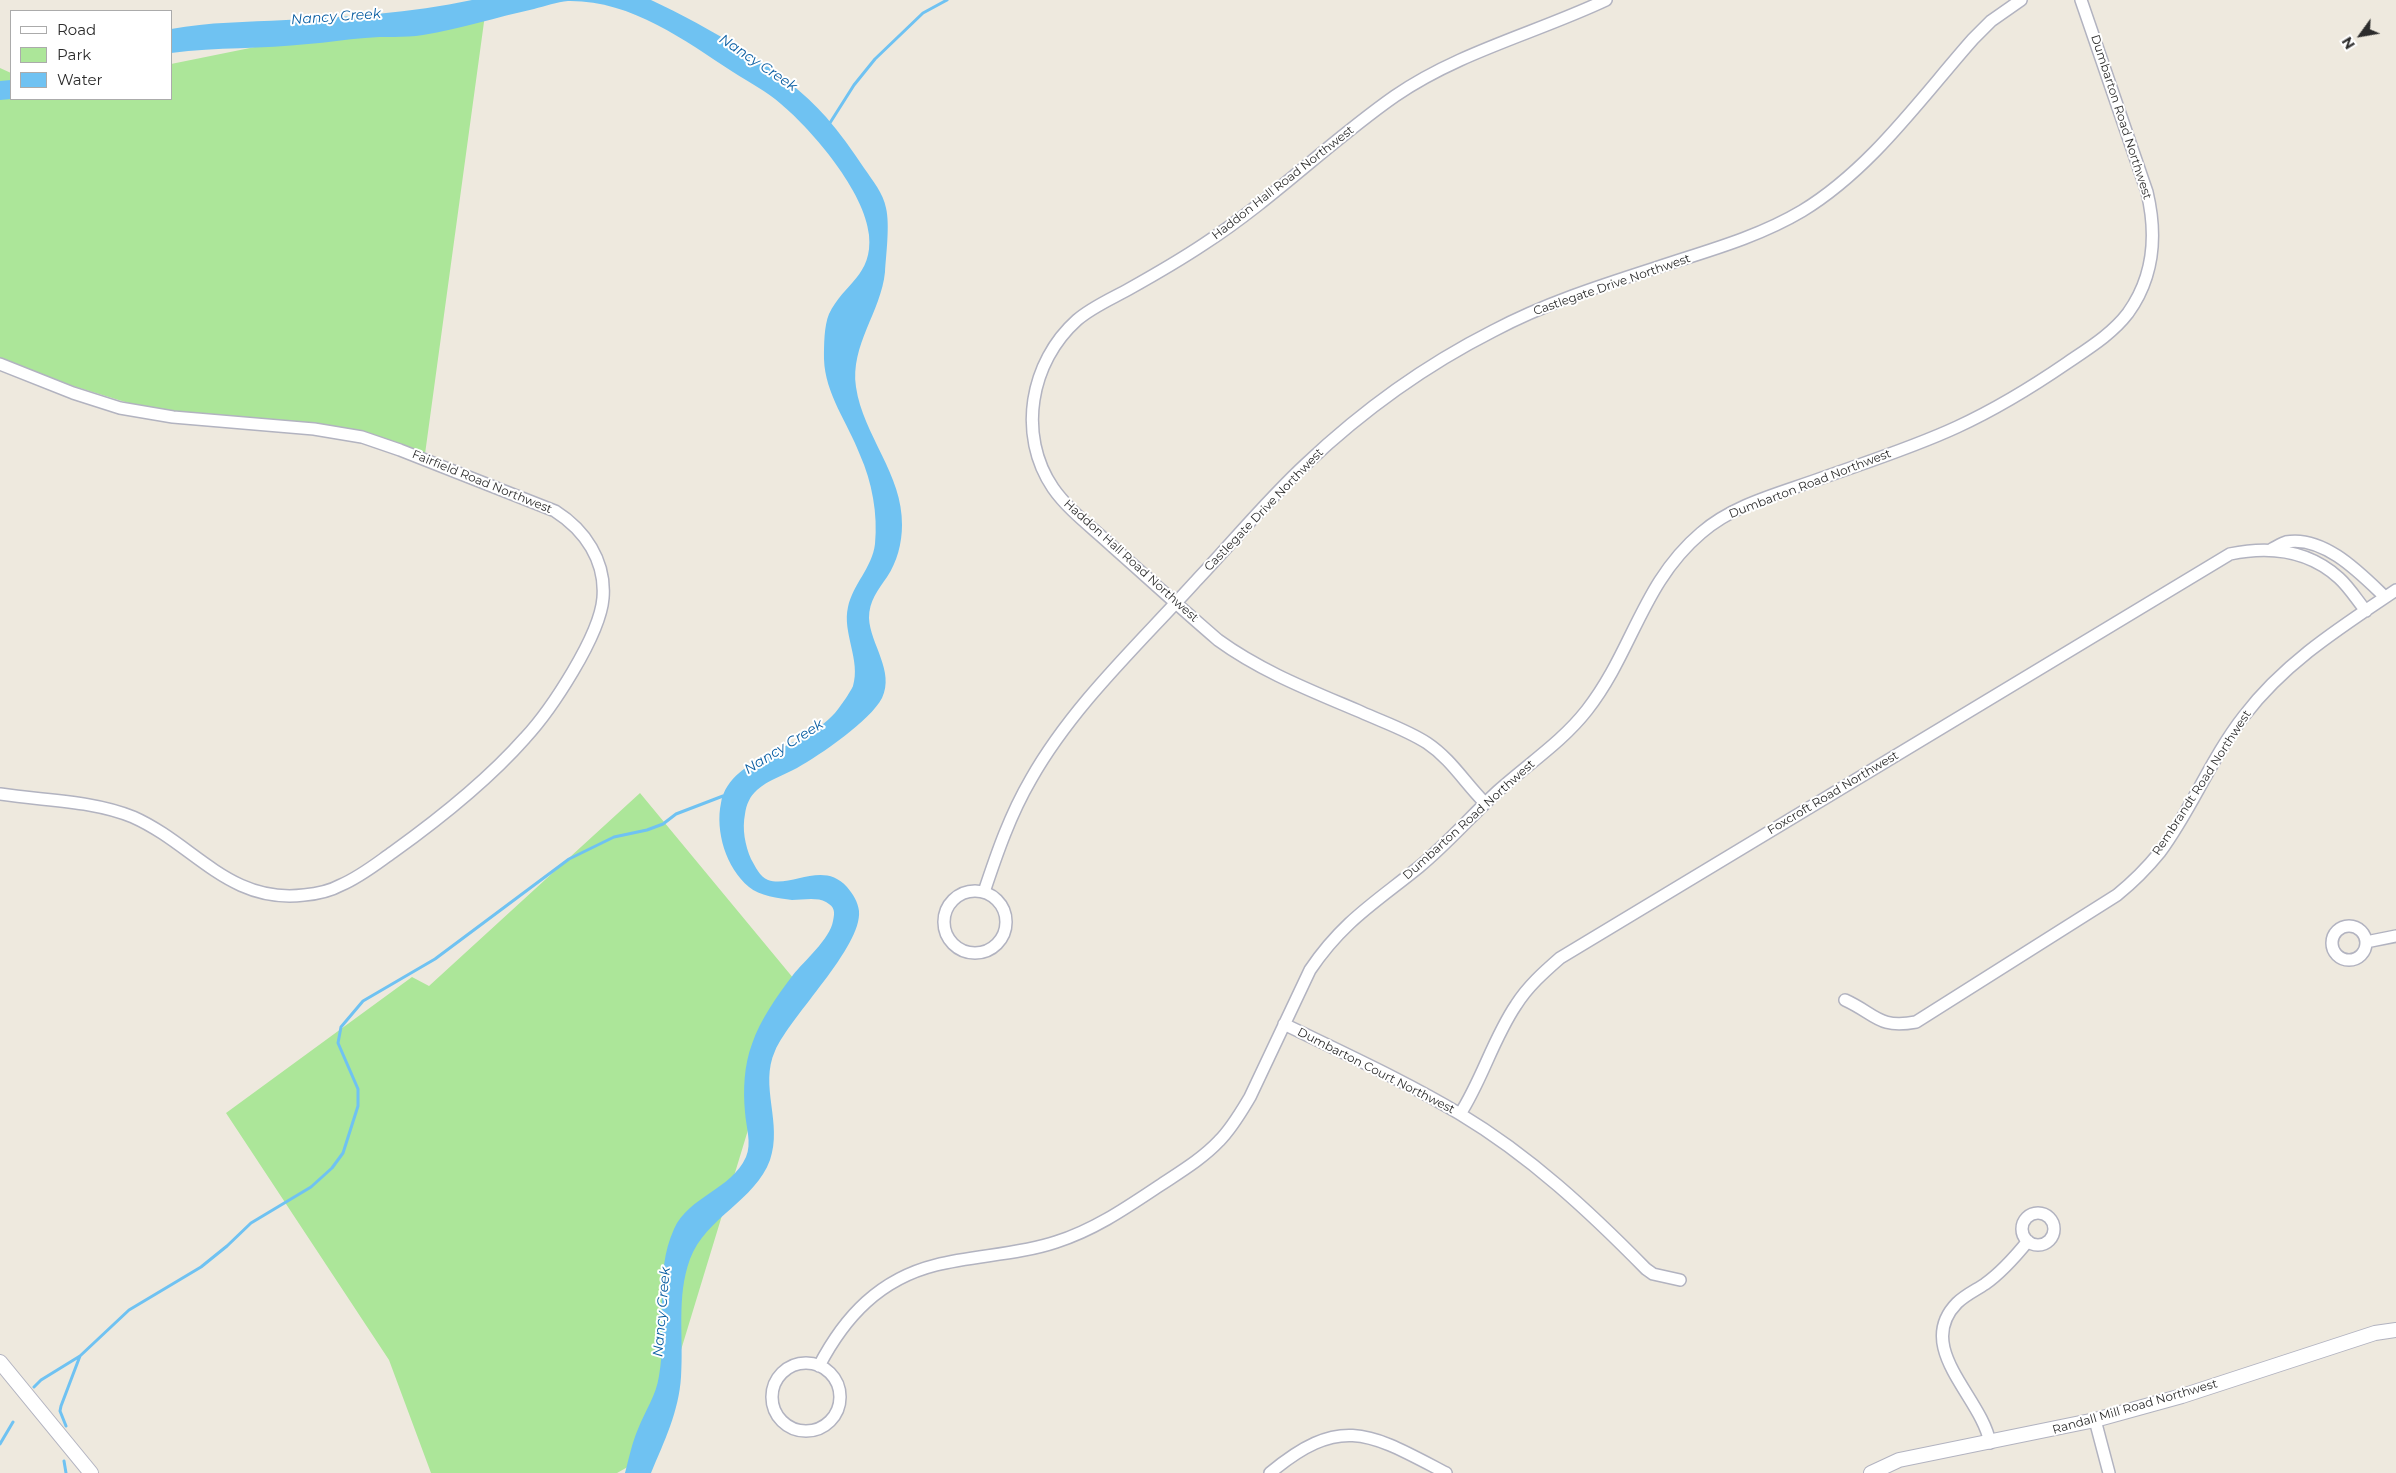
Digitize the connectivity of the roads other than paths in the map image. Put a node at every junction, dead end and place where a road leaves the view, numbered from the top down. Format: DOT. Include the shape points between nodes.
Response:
graph roads {
  1 [pos="1606,0"];
  2 [pos="2020,0"];
  3 [pos="2082,0"];
  4 [pos="0,364"];
  5 [pos="2272,549"];
  6 [pos="2396,590"];
  7 [pos="2386,597"];
  8 [pos="1176,603"];
  9 [pos="2366,611"];
  10 [pos="0,794"];
  11 [pos="1485,803"];
  12 [pos="984,892"];
  13 [pos="2396,936"];
  14 [pos="2366,942"];
  15 [pos="1845,1000"];
  16 [pos="1284,1024"];
  17 [pos="1460,1114"];
  18 [pos="2028,1241"];
  19 [pos="1680,1280"];
  20 [pos="2396,1330"];
  21 [pos="0,1362"];
  22 [pos="819,1366"];
  23 [pos="2095,1420"];
  24 [pos="1990,1442"];
  25 [pos="91,1473"];
  26 [pos="1270,1473"];
  27 [pos="1446,1473"];
  28 [pos="1871,1473"];
  29 [pos="2109,1473"];
  1 -- 8 [label="street, Haddon Hall Road Northwest" via="1566,19 1463,58 1416,82 1382,105 1220,234 1084,315 1054,346 1039,377 1032,412 1042,466 1068,506"];
  2 -- 8 [label="street, Castlegate Drive Northwest" via="1972,39 1869,158 1802,210 1743,239 1589,290 1531,313 1463,347 1399,387 1351,423 1304,465"];
  3 -- 11 [label="street, Dumbarton Road Northwest" via="2152,214 2154,239 2150,266 2142,289 2128,313 2099,341 2034,386 1986,413 1922,442 1744,507 1703,531 1679,552 1660,578 1615,668 1586,711 1554,746"];
  4 -- 10 [label="street, Fairfield Road Northwest" via="73,394 120,408 173,417 314,428 362,437 400,450 555,511 568,520 593,550 600,568 603,598 596,628 585,648 553,700 505,760 414,837 357,877 322,892 282,896 244,888 217,874 155,828 132,817 89,805"];
  5 -- 7 [label="street, Foxcroft Road Northwest" via="2285,542 2304,542 2324,549 2356,569"];
  5 -- 9 [label="street, Foxcroft Road Northwest" via="2312,560 2326,569 2340,579"];
  5 -- 17 [label="street, Foxcroft Road Northwest" via="2230,554 2215,562 1560,958 1536,979 1515,1005"];
  6 -- 7 [label="street, Rembrandt Road Northwest"];
  7 -- 9 [label="street, Rembrandt Road Northwest"];
  8 -- 11 [label="street, Haddon Hall Road Northwest" via="1218,640 1257,666 1426,742 1454,765"];
  8 -- 12 [label="street, Castlegate Drive Northwest" via="1085,703 1050,749 1013,814"];
  9 -- 15 [label="street, Rembrandt Road Northwest" via="2302,655 2259,697 2229,738 2160,851 2117,895 1916,1022 1884,1023"];
  11 -- 16 [label="street, Dumbarton Road Northwest" via="1435,854 1362,910 1338,933 1310,970"];
  12 -- 12 [label="street" via="962,893 947,908 944,930 956,948 966,952 976,954 995,947 1006,931 1007,921 1000,902"];
  13 -- 14 [label="street"];
  16 -- 17 [label="street, Dumbarton Court Northwest" via="1403,1082"];
  16 -- 22 [label="street, Dumbarton Road Northwest" via="1240,1115 1196,1162 1114,1216 1075,1236 1034,1248 937,1265 898,1280 875,1294 852,1315 834,1338"];
  17 -- 19 [label="street, Dumbarton Court Northwest" via="1551,1179 1646,1269 1653,1274"];
  18 -- 24 [label="street" via="1998,1274 1956,1303 1943,1329 1946,1359 1988,1429"];
  20 -- 23 [label="street, Randall Mill Road Northwest" via="2375,1333 2182,1396"];
  21 -- 25 [label="street"];
  22 -- 22 [label="street" via="797,1364 787,1369 774,1387 772,1398 780,1419 798,1431 820,1429 837,1413 840,1391 836,1380"];
  23 -- 24 [label="street, Randall Mill Road Northwest"];
  23 -- 29 [label="street"];
  24 -- 28 [label="street, Randall Mill Road Northwest" via="1899,1460"];
  26 -- 27 [label="street" via="1301,1450 1324,1439 1353,1435 1408,1453"];
}
